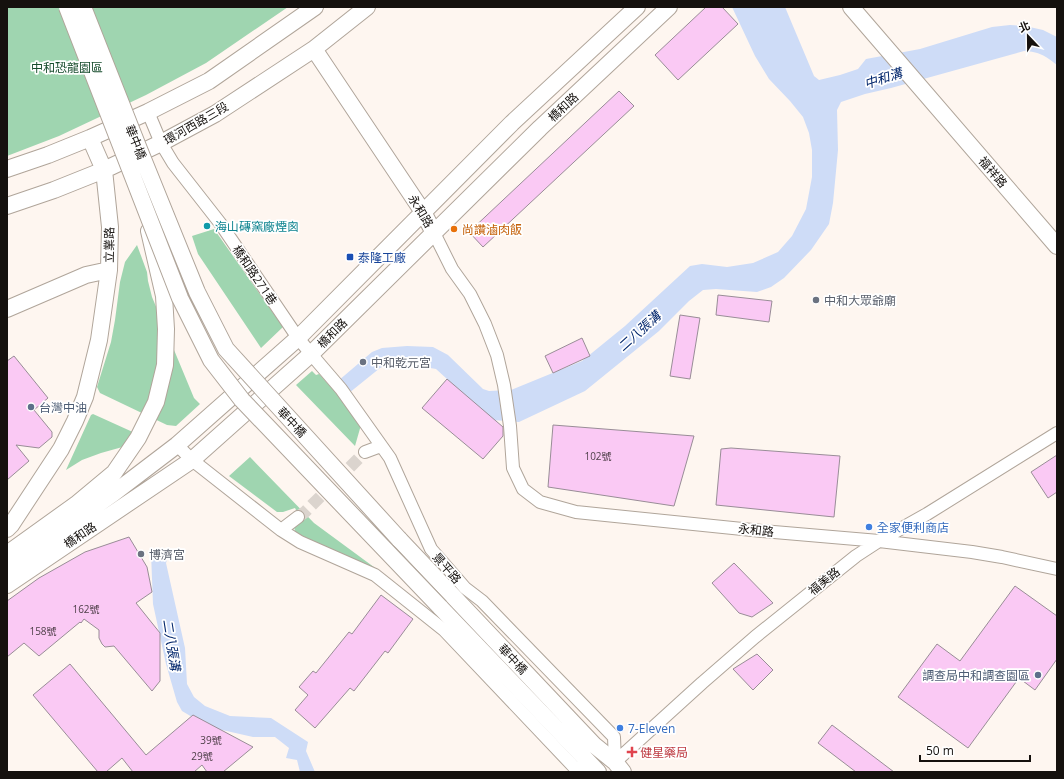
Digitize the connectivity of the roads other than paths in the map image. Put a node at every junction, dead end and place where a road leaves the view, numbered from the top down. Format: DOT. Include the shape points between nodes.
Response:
graph roads {
  1 [pos="67,7"];
  2 [pos="83,7"];
  3 [pos="315,7"];
  4 [pos="367,7"];
  5 [pos="638,7"];
  6 [pos="670,7"];
  7 [pos="851,7"];
  8 [pos="612,30"];
  9 [pos="628,46"];
  10 [pos="314,49"];
  11 [pos="148,112"];
  12 [pos="90,138"];
  13 [pos="161,143"];
  14 [pos="7,169"];
  15 [pos="104,170"];
  16 [pos="139,191"];
  17 [pos="7,206"];
  18 [pos="423,212"];
  19 [pos="434,233"];
  20 [pos="1057,246"];
  21 [pos="109,270"];
  22 [pos="7,309"];
  23 [pos="298,338"];
  24 [pos="311,354"];
  25 [pos="1057,433"];
  26 [pos="177,445"];
  27 [pos="381,446"];
  28 [pos="365,452"];
  29 [pos="192,460"];
  30 [pos="298,517"];
  31 [pos="7,529"];
  32 [pos="281,530"];
  33 [pos="879,541"];
  34 [pos="7,554"];
  35 [pos="7,568"];
  36 [pos="1057,569"];
  37 [pos="7,585"];
  38 [pos="588,750"];
  39 [pos="619,767"];
  40 [pos="589,772"];
  41 [pos="598,772"];
  1 -- 16 [label="main road, 華中橋, bridge"];
  2 -- 38 [label="main road, 華中橋, bridge" via="197,292 226,349"];
  3 -- 11 [label="main road" via="209,81"];
  4 -- 10 [label="main road, 環河西路三段"];
  5 -- 8 [label="main road, 橋和路"];
  6 -- 9 [label="main road, 橋和路"];
  7 -- 20 [label="main road, 福祥路"];
  8 -- 9 [label="main road"];
  8 -- 18 [label="main road, 橋和路" via="512,123"];
  9 -- 19 [label="main road, 橋和路" via="540,128"];
  10 -- 13 [label="main road, 環河西路三段" via="215,114"];
  10 -- 18 [label="main road, 永和路"];
  11 -- 12 [label="main road"];
  11 -- 13 [label="street, 橋和路271巷"];
  12 -- 14 [label="main road"];
  12 -- 15 [label="main road, 立業路"];
  13 -- 15 [label="main road, 環河西路三段"];
  13 -- 23 [label="street, 橋和路271巷" via="173,163 220,223"];
  15 -- 17 [label="main road, 環河西路三段"];
  15 -- 21 [label="main road, 立業路" via="110,226"];
  16 -- 34 [label="main road, bridge" via="164,296 165,365 156,402 138,438 114,472 78,503"];
  16 -- 38 [label="main road, 華中橋, bridge" via="180,298 211,360 242,400"];
  18 -- 19 [label="main road, 永和路"];
  18 -- 23 [label="main road, 橋和路"];
  19 -- 24 [label="main road, 橋和路"];
  19 -- 33 [label="street, 永和路" via="485,324 497,355 504,385 513,468 523,490 540,502 576,512"];
  21 -- 22 [label="main road, 立業路" via="86,275"];
  21 -- 31 [label="main road" via="99,340 85,397 61,449"];
  23 -- 24 [label="street, 景平路"];
  23 -- 26 [label="main road, 橋和路"];
  24 -- 27 [label="street, 景平路" via="341,389"];
  24 -- 29 [label="main road, 橋和路"];
  25 -- 33 [label="street, 福美路"];
  26 -- 29 [label="street"];
  26 -- 35 [label="main road, 橋和路"];
  27 -- 28 [label="street"];
  27 -- 39 [label="street, 景平路" via="390,458 431,549 465,588 482,601 614,737"];
  29 -- 32 [label="street"];
  29 -- 37 [label="main road, 橋和路"];
  30 -- 32 [label="street"];
  32 -- 40 [label="street" via="300,542 375,575 444,630 574,767"];
  33 -- 36 [label="street, 永和路" via="972,552"];
  33 -- 39 [label="street, 福美路" via="856,556 755,637 702,683"];
  38 -- 39 [label="main road, 華中橋"];
  38 -- 41 [label="main road"];
}
